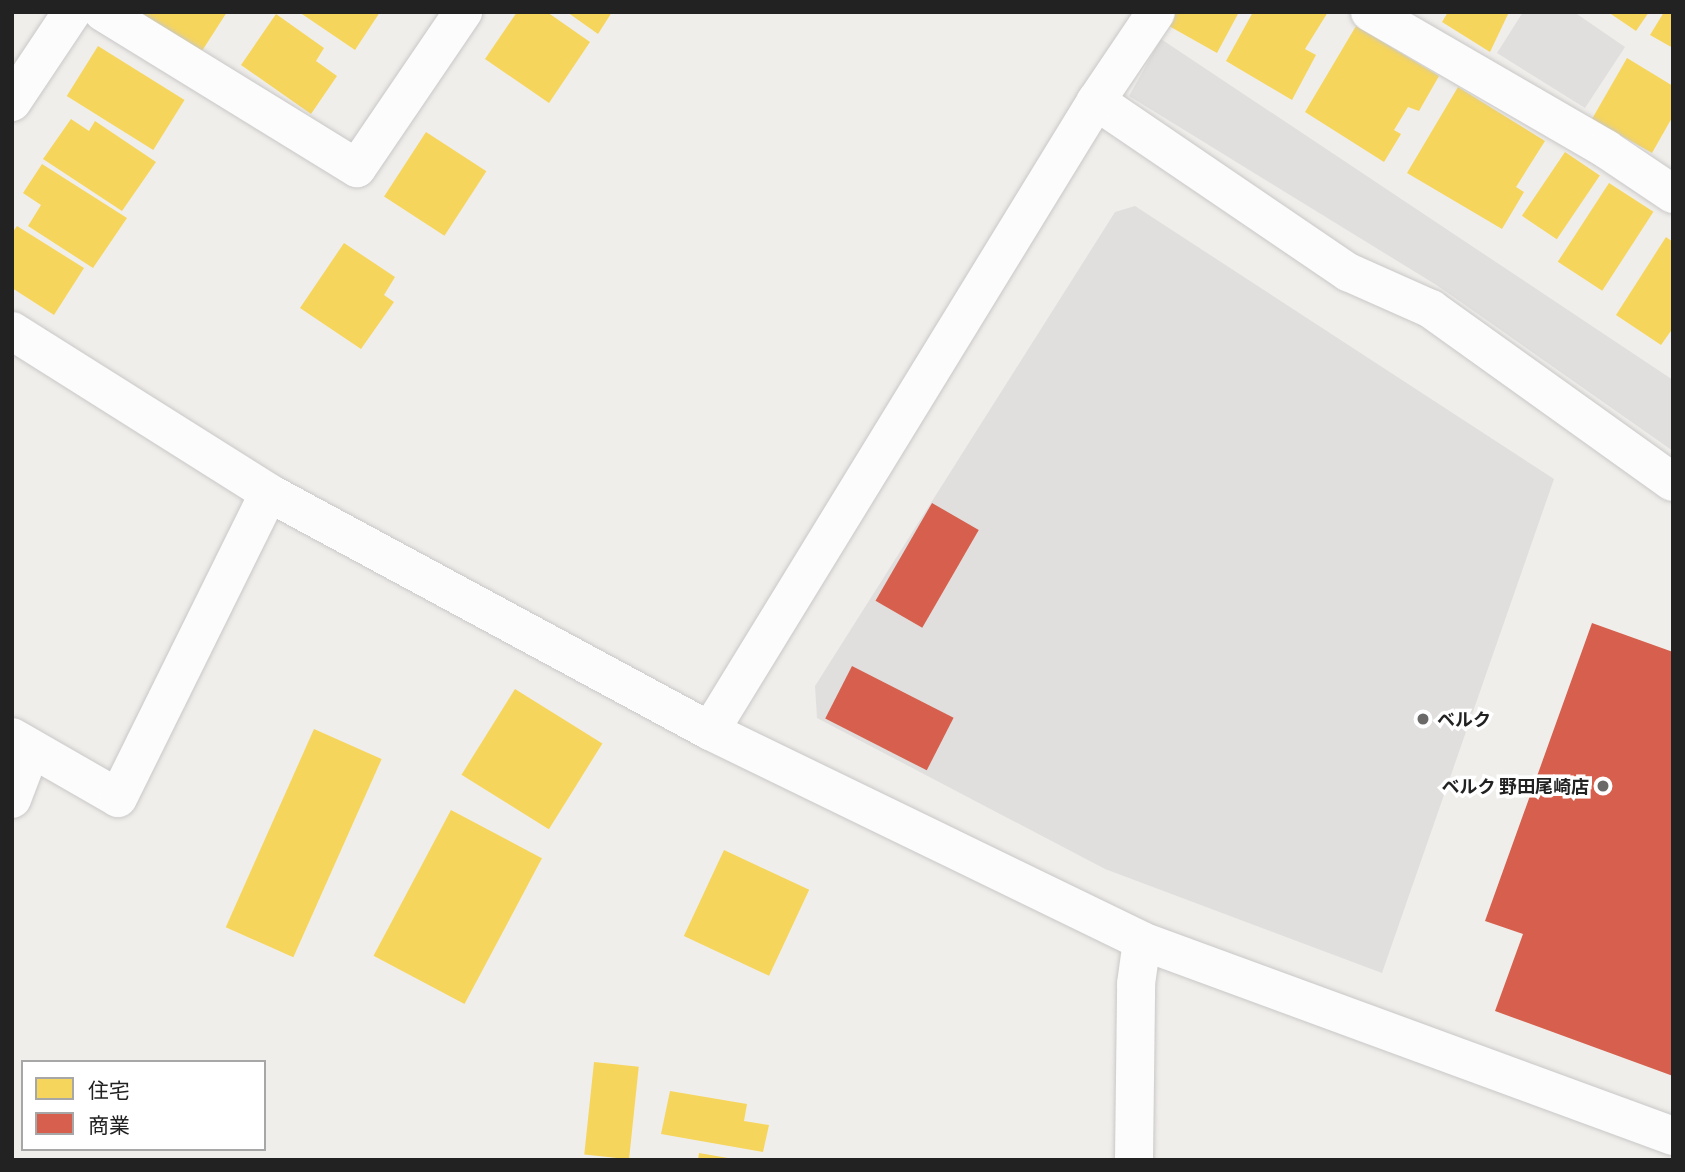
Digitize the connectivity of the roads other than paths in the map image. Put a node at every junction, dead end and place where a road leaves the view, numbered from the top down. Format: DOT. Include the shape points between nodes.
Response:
graph roads {
  1 [pos="72,12"];
  2 [pos="103,12"];
  3 [pos="463,12"];
  4 [pos="1156,12"];
  5 [pos="1370,12"];
  6 [pos="1096,101"];
  7 [pos="12,102"];
  8 [pos="1673,194"];
  9 [pos="12,331"];
  10 [pos="1673,482"];
  11 [pos="269,493"];
  12 [pos="710,731"];
  13 [pos="22,743"];
  14 [pos="12,799"];
  15 [pos="1142,941"];
  16 [pos="1673,1136"];
  17 [pos="1133,1160"];
  1 -- 7 [label="street"];
  2 -- 3 [label="street" via="357,168"];
  4 -- 6 [label="street"];
  5 -- 8 [label="street" via="1606,149"];
  6 -- 10 [label="street" via="1348,272 1431,309"];
  6 -- 12 [label="street"];
  9 -- 11 [label="street"];
  11 -- 12 [label="street"];
  11 -- 13 [label="street" via="118,798"];
  12 -- 15 [label="street"];
  13 -- 14 [label="street"];
  15 -- 16 [label="street"];
  15 -- 17 [label="street" via="1136,984"];
}
